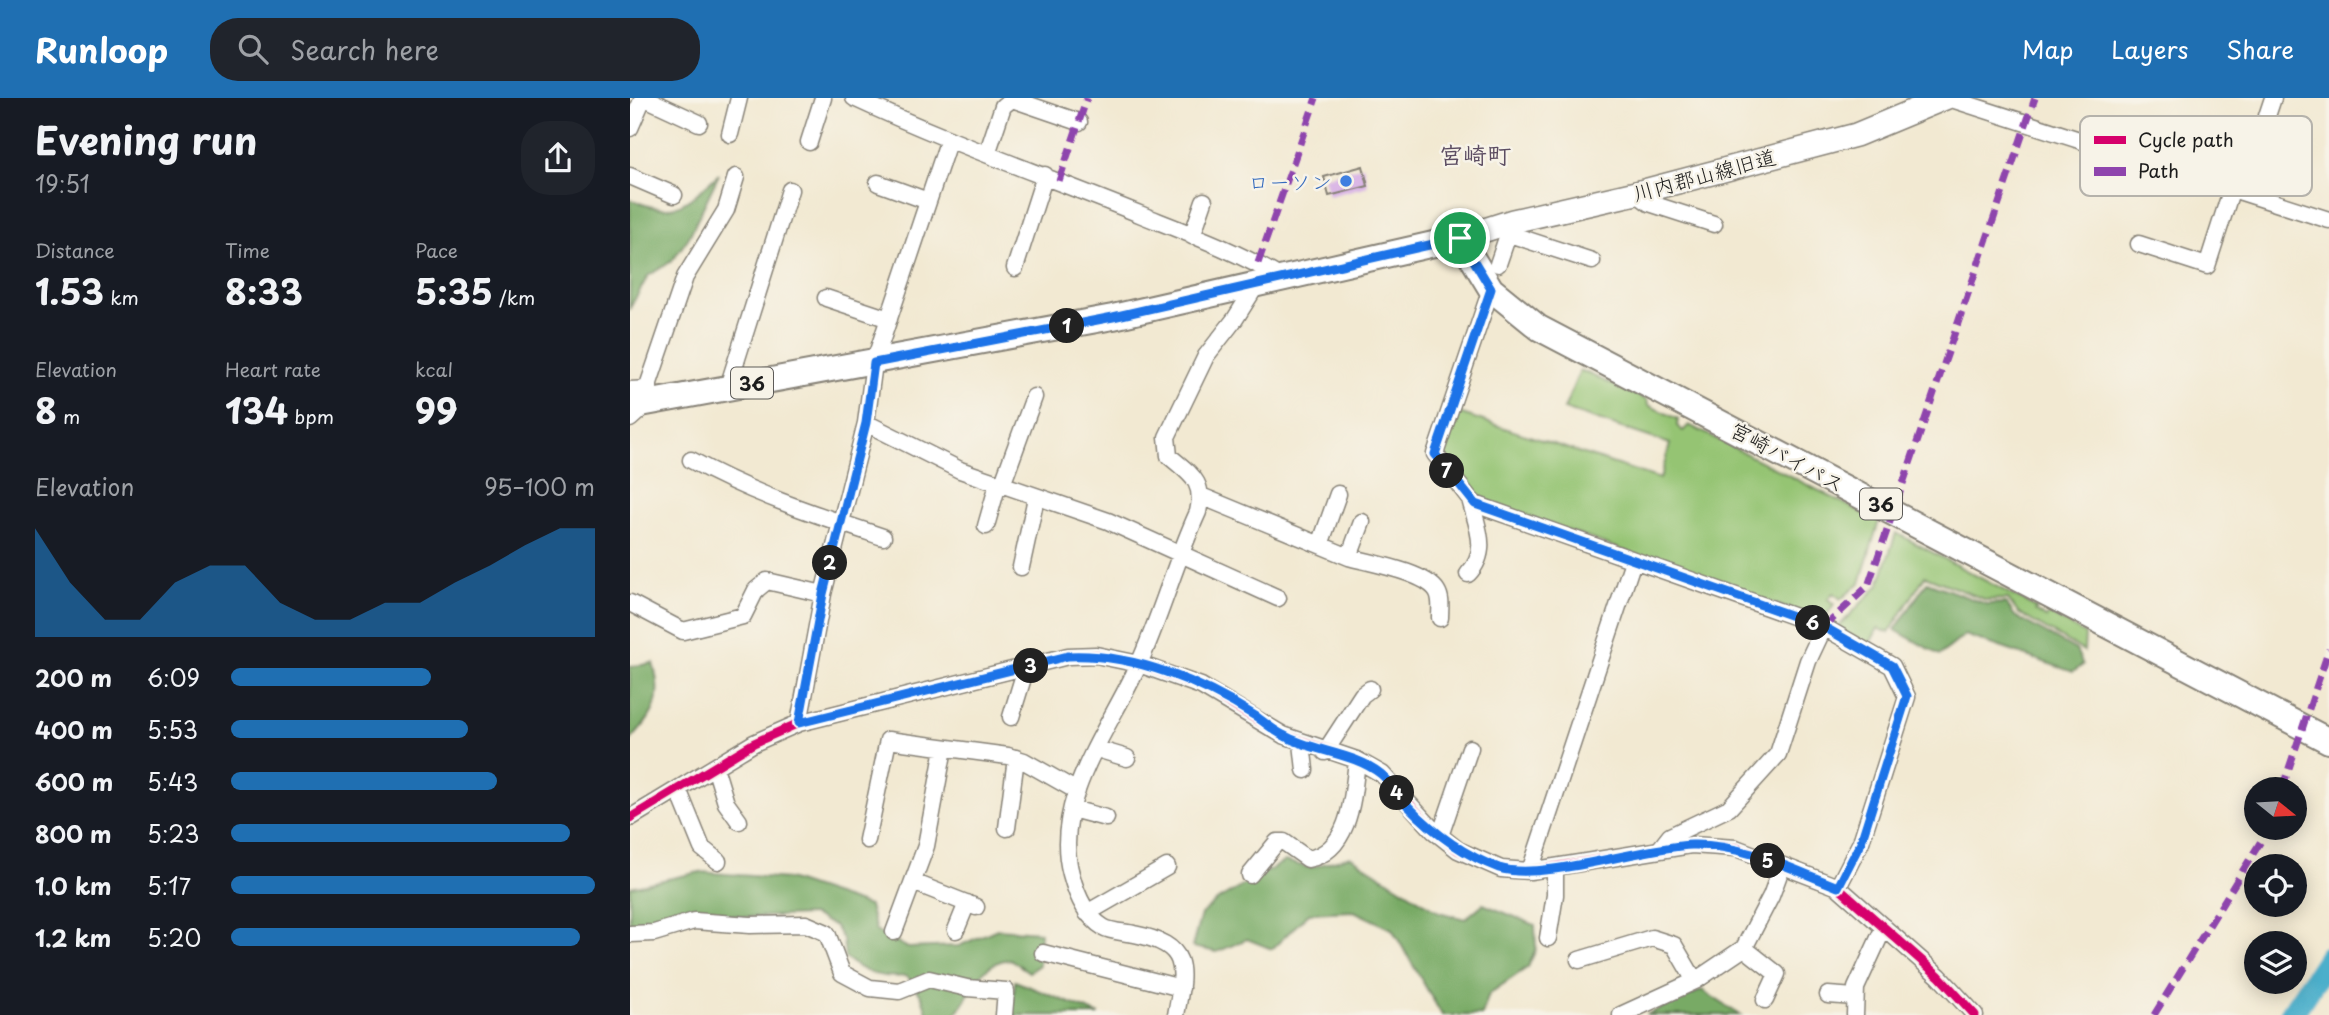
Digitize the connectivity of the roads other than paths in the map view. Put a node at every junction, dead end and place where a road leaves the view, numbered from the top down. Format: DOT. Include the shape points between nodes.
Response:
graph roads {
  1 [pos="644,98"];
  2 [pos="739,98"];
  3 [pos="823,98"];
  4 [pos="854,98"];
  5 [pos="1946,98"];
  6 [pos="2273,98"];
  7 [pos="2266,116"];
  8 [pos="699,122"];
  9 [pos="1079,122"];
  10 [pos="630,128"];
  11 [pos="730,134"];
  12 [pos="949,139"];
  13 [pos="2080,140"];
  14 [pos="808,142"];
  15 [pos="987,154"];
  16 [pos="630,176"];
  17 [pos="1045,176"];
  18 [pos="736,177"];
  19 [pos="878,183"];
  20 [pos="790,190"];
  21 [pos="1636,193"];
  22 [pos="674,195"];
  23 [pos="2235,196"];
  24 [pos="2255,196"];
  25 [pos="928,201"];
  26 [pos="1204,201"];
  27 [pos="2329,220"];
  28 [pos="1714,224"];
  29 [pos="1511,227"];
  30 [pos="1192,236"];
  31 [pos="1460,238"];
  32 [pos="2138,244"];
  33 [pos="1592,261"];
  34 [pos="1498,264"];
  35 [pos="1015,268"];
  36 [pos="1283,279"];
  37 [pos="1257,284"];
  38 [pos="1491,289"];
  39 [pos="826,298"];
  40 [pos="889,319"];
  41 [pos="874,363"];
  42 [pos="728,387"];
  43 [pos="639,397"];
  44 [pos="1034,397"];
  45 [pos="630,419"];
  46 [pos="866,423"];
  47 [pos="691,460"];
  48 [pos="1000,485"];
  49 [pos="1338,494"];
  50 [pos="1201,496"];
  51 [pos="1036,498"];
  52 [pos="1470,499"];
  53 [pos="1362,522"];
  54 [pos="841,523"];
  55 [pos="986,526"];
  56 [pos="883,537"];
  57 [pos="1320,545"];
  58 [pos="1180,552"];
  59 [pos="1349,557"];
  60 [pos="1633,561"];
  61 [pos="1021,567"];
  62 [pos="1468,574"];
  63 [pos="823,594"];
  64 [pos="1278,598"];
  65 [pos="630,603"];
  66 [pos="1440,618"];
  67 [pos="1824,627"];
  68 [pos="1139,664"];
  69 [pos="1026,668"];
  70 [pos="1370,689"];
  71 [pos="1011,717"];
  72 [pos="799,723"];
  73 [pos="2329,741"];
  74 [pos="1302,743"];
  75 [pos="944,748"];
  76 [pos="1471,748"];
  77 [pos="1097,749"];
  78 [pos="1325,752"];
  79 [pos="1016,758"];
  80 [pos="1126,758"];
  81 [pos="1357,760"];
  82 [pos="715,767"];
  83 [pos="1305,770"];
  84 [pos="678,789"];
  85 [pos="1077,791"];
  86 [pos="1072,808"];
  87 [pos="630,818"];
  88 [pos="1105,818"];
  89 [pos="739,821"];
  90 [pos="1007,828"];
  91 [pos="1440,836"];
  92 [pos="867,840"];
  93 [pos="1659,850"];
  94 [pos="718,861"];
  95 [pos="1782,866"];
  96 [pos="1167,867"];
  97 [pos="1555,867"];
  98 [pos="1530,871"];
  99 [pos="1250,875"];
  100 [pos="913,882"];
  101 [pos="1838,887"];
  102 [pos="1087,913"];
  103 [pos="1884,927"];
  104 [pos="956,930"];
  105 [pos="894,932"];
  106 [pos="630,934"];
  107 [pos="1548,938"];
  108 [pos="1744,948"];
  109 [pos="1042,953"];
  110 [pos="1579,960"];
  111 [pos="1695,982"];
  112 [pos="1181,988"];
  113 [pos="1828,995"];
  114 [pos="1855,997"];
  115 [pos="1765,1000"];
  116 [pos="1004,1015"];
  117 [pos="1176,1015"];
  118 [pos="1621,1015"];
  119 [pos="1855,1015"];
  120 [pos="1975,1015"];
  1 -- 8 [label="street"];
  1 -- 10 [label="street"];
  2 -- 11 [label="street"];
  3 -- 14 [label="street"];
  4 -- 12 [label="street"];
  5 -- 13 [label="street"];
  5 -- 21 [label="street, 川内郡山線旧道" via="1856,135"];
  6 -- 7 [label="street"];
  9 -- 15 [label="street" via="1012,99 1003,106"];
  12 -- 15 [label="street"];
  12 -- 25 [label="street"];
  15 -- 17 [label="street"];
  16 -- 22 [label="street"];
  17 -- 30 [label="street"];
  17 -- 35 [label="street"];
  18 -- 43 [label="street" via="726,210 685,277"];
  19 -- 25 [label="street"];
  20 -- 42 [label="street"];
  21 -- 28 [label="street" via="1649,203"];
  21 -- 29 [label="street, 川内郡山線旧道"];
  23 -- 32 [label="street" via="2207,266"];
  24 -- 27 [label="street"];
  25 -- 40 [label="street"];
  26 -- 30 [label="street"];
  29 -- 31 [label="street, 川内郡山線旧道"];
  29 -- 33 [label="street"];
  29 -- 34 [label="street"];
  30 -- 36 [label="street" via="1258,263"];
  31 -- 36 [label="main road, 36"];
  31 -- 38 [label="main road, 宮崎バイパス / 36"];
  36 -- 37 [label="main road, 36"];
  37 -- 41 [label="main road, 36"];
  37 -- 50 [label="street" via="1206,356 1167,436 1169,456 1198,484"];
  38 -- 52 [label="street" via="1435,454"];
  38 -- 73 [label="main road, 宮崎バイパス / 36" via="1513,310 1573,347 1685,401"];
  39 -- 40 [label="street"];
  40 -- 41 [label="street"];
  41 -- 42 [label="main road, 36"];
  41 -- 46 [label="street"];
  42 -- 43 [label="main road, 36"];
  43 -- 45 [label="street"];
  44 -- 48 [label="street"];
  46 -- 48 [label="street"];
  46 -- 54 [label="street"];
  47 -- 54 [label="street" via="728,481"];
  48 -- 51 [label="street"];
  48 -- 55 [label="street"];
  49 -- 57 [label="street"];
  50 -- 57 [label="street"];
  50 -- 58 [label="street"];
  51 -- 58 [label="street" via="1108,521"];
  51 -- 61 [label="street"];
  52 -- 60 [label="street"];
  52 -- 62 [label="street" via="1482,542 1478,564"];
  53 -- 59 [label="street"];
  54 -- 56 [label="street"];
  54 -- 63 [label="street"];
  57 -- 59 [label="street"];
  58 -- 64 [label="street"];
  58 -- 68 [label="street"];
  59 -- 66 [label="street" via="1424,581 1437,590"];
  60 -- 67 [label="street"];
  60 -- 98 [label="street"];
  63 -- 65 [label="street" via="767,581 756,590 743,616 683,631"];
  63 -- 72 [label="street"];
  67 -- 93 [label="street" via="1778,754 1729,808 1670,836"];
  67 -- 101 [label="street" via="1892,666 1907,696 1861,842"];
  68 -- 69 [label="street" via="1096,655 1068,656"];
  68 -- 74 [label="street" via="1201,686"];
  68 -- 77 [label="street"];
  69 -- 71 [label="street"];
  69 -- 72 [label="street"];
  70 -- 78 [label="street"];
  72 -- 82 [label="street"];
  74 -- 78 [label="street"];
  74 -- 83 [label="street"];
  75 -- 79 [label="street"];
  75 -- 92 [label="street" via="888,740"];
  75 -- 100 [label="street" via="926,846"];
  76 -- 91 [label="street"];
  77 -- 80 [label="street"];
  77 -- 85 [label="street"];
  78 -- 81 [label="street"];
  79 -- 85 [label="street"];
  79 -- 90 [label="street"];
  81 -- 91 [label="street" via="1382,774"];
  81 -- 99 [label="street" via="1352,803 1339,840 1318,857 1308,859 1277,842"];
  82 -- 84 [label="street"];
  82 -- 89 [label="street" via="726,803"];
  84 -- 87 [label="street"];
  84 -- 94 [label="street" via="702,848"];
  85 -- 86 [label="street"];
  86 -- 88 [label="street"];
  86 -- 102 [label="street" via="1067,849"];
  91 -- 98 [label="street" via="1458,850 1501,869"];
  93 -- 95 [label="street" via="1691,845 1736,848"];
  93 -- 97 [label="street"];
  95 -- 101 [label="street"];
  95 -- 108 [label="street"];
  96 -- 102 [label="street"];
  97 -- 98 [label="street"];
  97 -- 107 [label="street"];
  100 -- 104 [label="street" via="972,905"];
  100 -- 105 [label="street"];
  101 -- 103 [label="street"];
  102 -- 112 [label="street" via="1104,928 1152,937 1173,947 1180,960"];
  103 -- 114 [label="street"];
  103 -- 120 [label="street"];
  106 -- 116 [label="street" via="654,933 694,921 806,924 827,933 842,973 853,981 900,991 929,979 1006,991"];
  108 -- 111 [label="street"];
  108 -- 115 [label="street" via="1777,974"];
  109 -- 112 [label="street"];
  110 -- 111 [label="street" via="1652,937 1674,945"];
  111 -- 118 [label="street"];
  112 -- 117 [label="street"];
  113 -- 114 [label="street"];
  114 -- 119 [label="street"];
}
